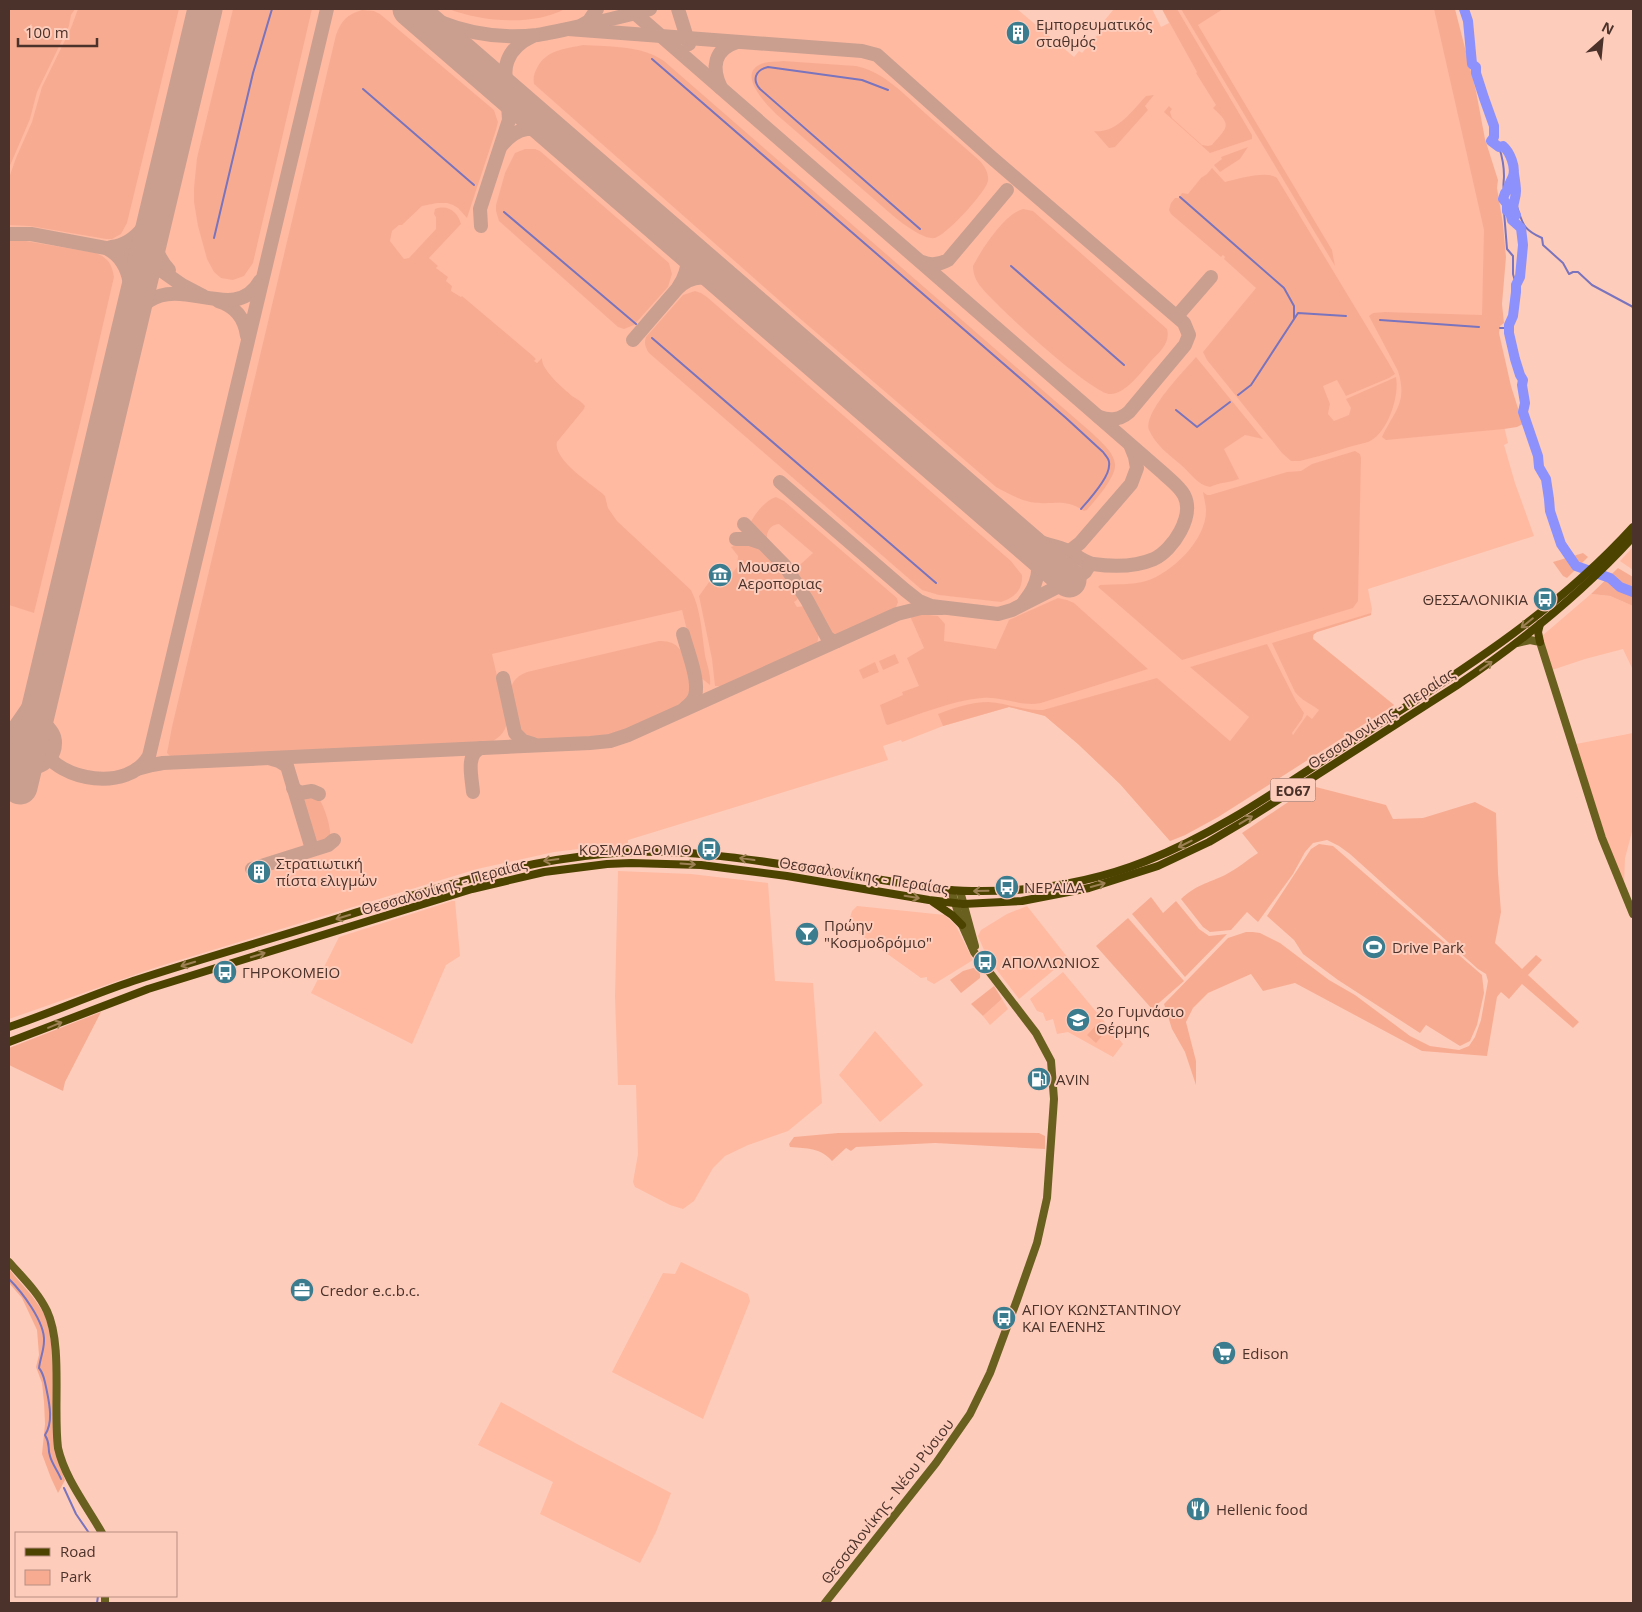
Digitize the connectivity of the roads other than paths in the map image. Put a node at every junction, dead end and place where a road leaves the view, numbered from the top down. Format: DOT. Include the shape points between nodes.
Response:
graph roads {
  1 [pos="1633,527"];
  2 [pos="1633,537"];
  3 [pos="1603,564"];
  4 [pos="1581,584"];
  5 [pos="1540,624"];
  6 [pos="1540,642"];
  7 [pos="1517,643"];
  8 [pos="955,890"];
  9 [pos="929,900"];
  10 [pos="960,903"];
  11 [pos="1633,914"];
  12 [pos="962,925"];
  13 [pos="978,957"];
  14 [pos="9,1028"];
  15 [pos="9,1042"];
  16 [pos="9,1262"];
  17 [pos="101,1532"];
  18 [pos="825,1603"];
  1 -- 3 [label="main road, Θεσσαλονίκης - Περαίας / ΕΟ67"];
  2 -- 3 [label="main road, Θεσσαλονίκης - Περαίας / ΕΟ67"];
  3 -- 4 [label="main road, Θεσσαλονίκης - Περαίας / ΕΟ67"];
  4 -- 5 [label="main road, Θεσσαλονίκης - Περαίας / ΕΟ67"];
  4 -- 8 [label="main road, Θεσσαλονίκης - Περαίας / ΕΟ67, one-way" via="1456,675 1236,817 1185,844 1144,862 1079,881 1019,889"];
  5 -- 6 [label="main road"];
  5 -- 7 [label="main road, Θεσσαλονίκης - Περαίας / ΕΟ67"];
  6 -- 7 [label="main road"];
  6 -- 11 [label="main road" via="1602,838"];
  10 -- 7 [label="main road, Θεσσαλονίκης - Περαίας / ΕΟ67, one-way" via="1014,901 1064,894 1134,875 1180,857 1263,809 1456,686"];
  8 -- 10 [label="main road, Θεσσαλονίκης - Νέου Ρύσιου"];
  8 -- 14 [label="main road, Θεσσαλονίκης - Περαίας, one-way" via="741,858 688,854 619,853 554,860 470,878 136,980"];
  9 -- 10 [label="main road, Θεσσαλονίκης - Περαίας"];
  9 -- 12 [label="main road"];
  15 -- 9 [label="main road, Θεσσαλονίκης - Περαίας, one-way" via="148,989 479,887 544,872 619,864 686,864"];
  10 -- 12 [label="main road, Θεσσαλονίκης - Νέου Ρύσιου"];
  10 -- 13 [label="main road, Θεσσαλονίκης - Νέου Ρύσιου"];
  12 -- 13 [label="main road, Θεσσαλονίκης - Νέου Ρύσιου"];
  13 -- 18 [label="main road, Θεσσαλονίκης - Νέου Ρύσιου" via="1030,1024 1045,1046 1052,1065 1054,1096 1047,1198 1037,1243 982,1391 970,1414 949,1446"];
  16 -- 17 [label="main road" via="48,1312 55,1344 60,1458"];
}
